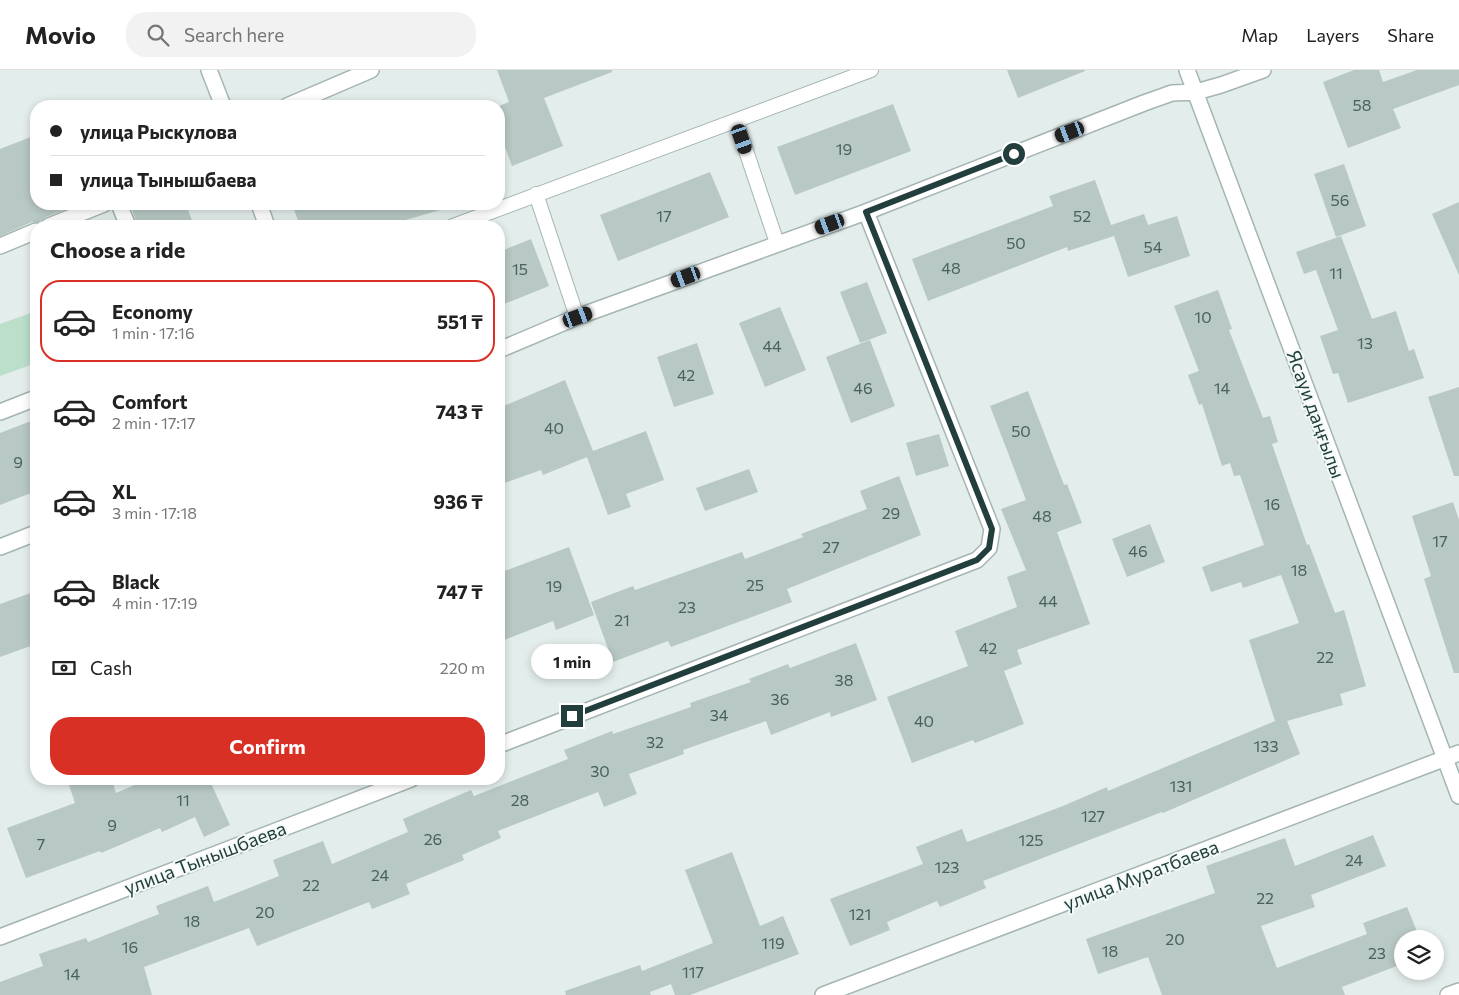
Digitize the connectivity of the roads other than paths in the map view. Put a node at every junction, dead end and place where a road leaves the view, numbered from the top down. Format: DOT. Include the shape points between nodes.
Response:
graph roads {
  1 [pos="209,70"];
  2 [pos="370,70"];
  3 [pos="871,70"];
  4 [pos="1187,70"];
  5 [pos="1264,70"];
  6 [pos="1196,92"];
  7 [pos="221,100"];
  8 [pos="301,100"];
  9 [pos="736,121"];
  10 [pos="536,194"];
  11 [pos="505,206"];
  12 [pos="89,210"];
  13 [pos="494,210"];
  14 [pos="866,212"];
  15 [pos="64,220"];
  16 [pos="469,220"];
  17 [pos="30,234"];
  18 [pos="777,244"];
  19 [pos="0,246"];
  20 [pos="578,317"];
  21 [pos="505,347"];
  22 [pos="30,400"];
  23 [pos="0,412"];
  24 [pos="30,535"];
  25 [pos="0,547"];
  26 [pos="505,743"];
  27 [pos="1459,753"];
  28 [pos="1444,759"];
  29 [pos="395,785"];
  30 [pos="1459,796"];
  31 [pos="0,937"];
  32 [pos="1459,991"];
  33 [pos="822,995"];
  34 [pos="1448,995"];
  1 -- 7 [label="street"];
  2 -- 8 [label="street"];
  3 -- 9 [label="lane"];
  4 -- 6 [label="street, Ясауи даңғылы"];
  5 -- 6 [label="street"];
  6 -- 14 [label="street" via="1172,93 1144,103"];
  6 -- 28 [label="street, Ясауи даңғылы"];
  9 -- 10 [label="lane"];
  9 -- 18 [label="lane"];
  10 -- 11 [label="lane"];
  10 -- 20 [label="lane"];
  12 -- 15 [label="street"];
  13 -- 16 [label="lane"];
  14 -- 18 [label="street"];
  14 -- 26 [label="street" via="992,529 989,548 977,560"];
  17 -- 19 [label="street"];
  18 -- 20 [label="street"];
  20 -- 21 [label="street"];
  22 -- 23 [label="street"];
  24 -- 25 [label="street"];
  27 -- 28 [label="street, улица Муратбаева"];
  28 -- 30 [label="street, Ясауи даңғылы"];
  28 -- 33 [label="street, улица Муратбаева"];
  29 -- 31 [label="street, улица Тынышбаева"];
  32 -- 34 [label="street"];
}
